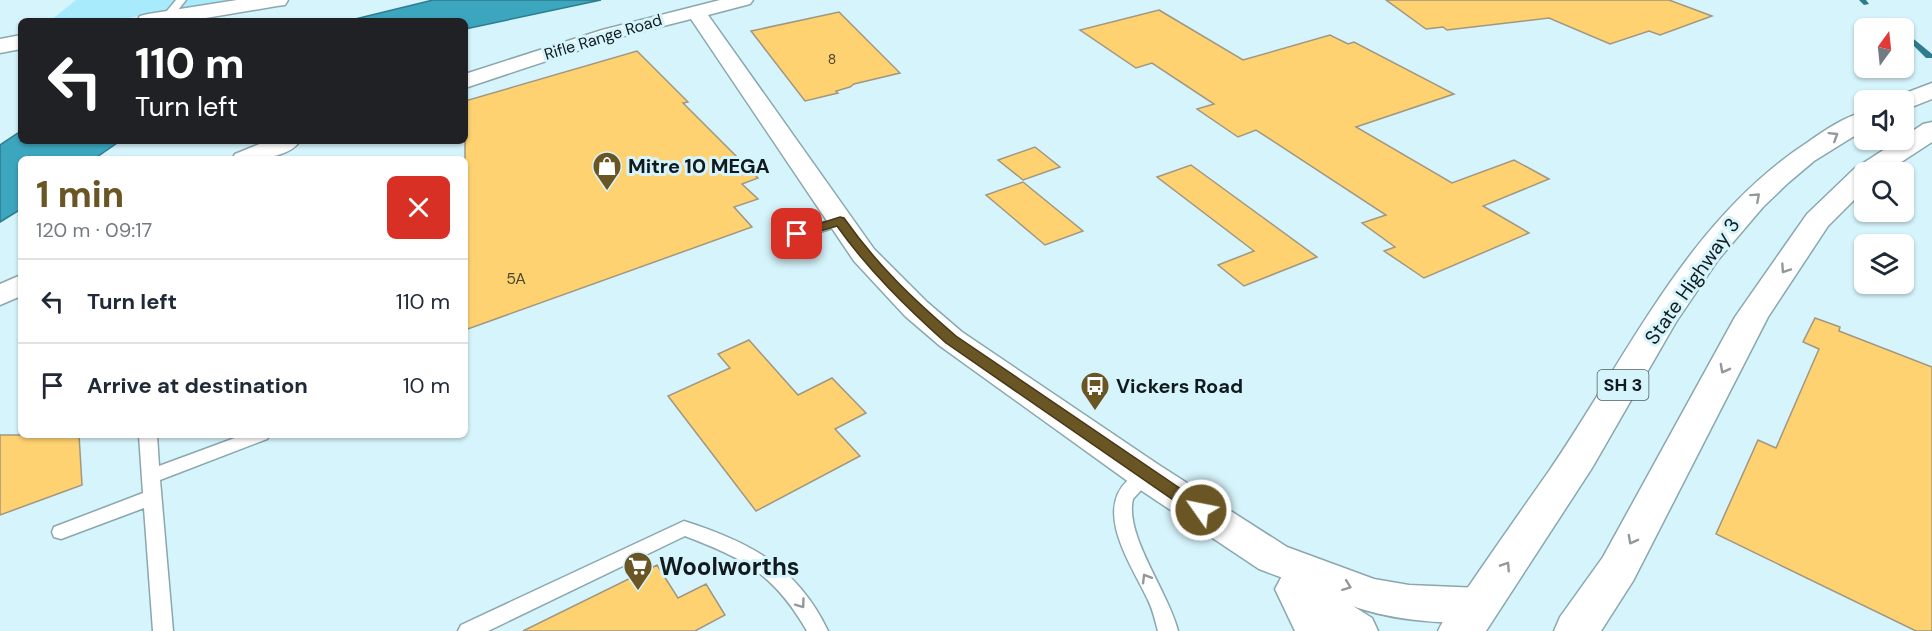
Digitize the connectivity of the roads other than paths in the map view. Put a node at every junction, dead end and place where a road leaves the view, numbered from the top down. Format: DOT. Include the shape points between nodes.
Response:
graph roads {
  1 [pos="182,0"];
  2 [pos="277,0"];
  3 [pos="743,0"];
  4 [pos="695,11"];
  5 [pos="160,18"];
  6 [pos="169,18"];
  7 [pos="18,42"];
  8 [pos="0,45"];
  9 [pos="468,80"];
  10 [pos="1932,90"];
  11 [pos="1914,98"];
  12 [pos="1854,126"];
  13 [pos="1932,130"];
  14 [pos="281,144"];
  15 [pos="251,156"];
  16 [pos="1884,162"];
  17 [pos="1854,185"];
  18 [pos="840,221"];
  19 [pos="783,240"];
  20 [pos="18,286"];
  21 [pos="0,296"];
  22 [pos="148,438"];
  23 [pos="253,438"];
  24 [pos="1146,475"];
  25 [pos="151,476"];
  26 [pos="153,497"];
  27 [pos="61,532"];
  28 [pos="1285,573"];
  29 [pos="1470,618"];
  30 [pos="163,631"];
  31 [pos="468,631"];
  32 [pos="818,631"];
  33 [pos="1168,631"];
  34 [pos="1317,631"];
  35 [pos="1358,631"];
  36 [pos="1576,631"];
  1 -- 5 [label="lane"];
  2 -- 6 [label="main road"];
  3 -- 4 [label="street, Rifle Range Road"];
  4 -- 9 [label="street, Rifle Range Road" via="609,34"];
  4 -- 18 [label="street"];
  7 -- 8 [label="main road"];
  10 -- 11 [label="main road"];
  29 -- 12 [label="main road, State Highway 3 / SH 3, one-way" via="1610,409 1667,309 1716,242 1748,204 1783,173"];
  13 -- 16 [label="main road"];
  14 -- 15 [label="street"];
  17 -- 36 [label="main road, one-way" via="1817,220 1752,317 1617,569"];
  18 -- 19 [label="lane"];
  18 -- 24 [label="street" via="864,255 951,339"];
  20 -- 21 [label="street"];
  22 -- 25 [label="lane"];
  23 -- 25 [label="lane"];
  24 -- 28 [label="street"];
  33 -- 24 [label="lane, one-way" via="1162,606 1128,541 1123,503 1131,487"];
  25 -- 26 [label="lane"];
  26 -- 27 [label="lane"];
  26 -- 30 [label="lane"];
  28 -- 29 [label="street, one-way"];
  28 -- 34 [label="main road"];
  28 -- 35 [label="street"];
  31 -- 32 [label="lane, one-way" via="684,528 764,564 790,589"];
}
